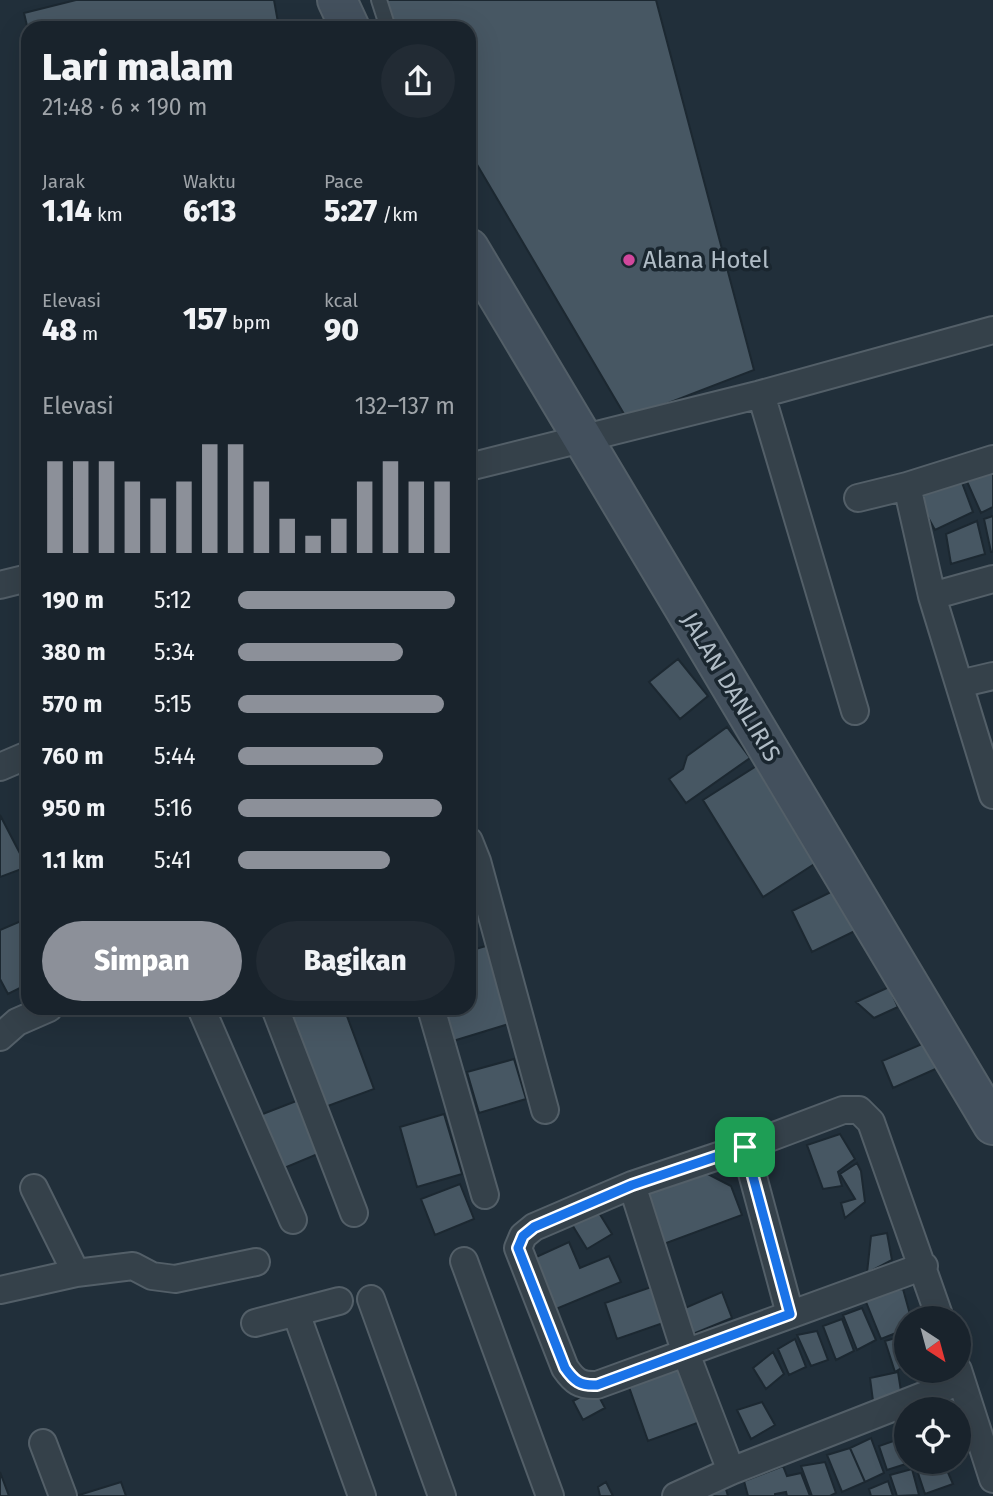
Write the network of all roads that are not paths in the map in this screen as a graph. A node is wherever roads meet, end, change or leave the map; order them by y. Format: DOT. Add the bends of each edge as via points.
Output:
graph roads {
  1 [pos="337,0"];
  2 [pos="379,0"];
  3 [pos="347,21"];
  4 [pos="385,21"];
  5 [pos="476,260"];
  6 [pos="993,330"];
  7 [pos="761,394"];
  8 [pos="583,438"];
  9 [pos="993,459"];
  10 [pos="476,465"];
  11 [pos="907,486"];
  12 [pos="858,498"];
  13 [pos="993,579"];
  14 [pos="21,580"];
  15 [pos="0,584"];
  16 [pos="932,596"];
  17 [pos="993,676"];
  18 [pos="959,684"];
  19 [pos="855,711"];
  20 [pos="21,758"];
  21 [pos="0,768"];
  22 [pos="992,785"];
  23 [pos="476,859"];
  24 [pos="33,1015"];
  25 [pos="204,1015"];
  26 [pos="278,1015"];
  27 [pos="433,1015"];
  28 [pos="0,1037"];
  29 [pos="545,1110"];
  30 [pos="993,1123"];
  31 [pos="745,1147"];
  32 [pos="632,1185"];
  33 [pos="34,1188"];
  34 [pos="485,1195"];
  35 [pos="354,1213"];
  36 [pos="293,1220"];
  37 [pos="464,1261"];
  38 [pos="256,1262"];
  39 [pos="924,1266"];
  40 [pos="76,1273"];
  41 [pos="0,1290"];
  42 [pos="371,1298"];
  43 [pos="339,1301"];
  44 [pos="936,1306"];
  45 [pos="296,1313"];
  46 [pos="790,1314"];
  47 [pos="255,1323"];
  48 [pos="685,1351"];
  49 [pos="942,1383"];
  50 [pos="961,1383"];
  51 [pos="43,1443"];
  52 [pos="731,1471"];
  53 [pos="993,1479"];
  54 [pos="63,1496"];
  55 [pos="362,1496"];
  56 [pos="442,1496"];
  57 [pos="550,1496"];
  58 [pos="676,1496"];
  1 -- 3 [label="street"];
  2 -- 4 [label="lane"];
  5 -- 8 [label="street, JALAN DANLIRIS"];
  6 -- 7 [label="street"];
  7 -- 8 [label="street"];
  7 -- 19 [label="street"];
  8 -- 10 [label="street"];
  8 -- 30 [label="street, JALAN DANLIRIS"];
  9 -- 11 [label="street"];
  11 -- 12 [label="street"];
  11 -- 16 [label="street"];
  13 -- 16 [label="street"];
  14 -- 15 [label="street"];
  16 -- 18 [label="street"];
  17 -- 18 [label="street"];
  18 -- 22 [label="street"];
  20 -- 21 [label="street"];
  23 -- 29 [label="street"];
  24 -- 28 [label="street"];
  25 -- 36 [label="street"];
  26 -- 35 [label="street"];
  27 -- 34 [label="street"];
  31 -- 32 [label="street"];
  31 -- 39 [label="street" via="843,1110 859,1110 871,1122"];
  31 -- 46 [label="street"];
  32 -- 48 [label="street"];
  32 -- 48 [label="street" via="534,1227 518,1248 565,1368 578,1383 597,1385"];
  33 -- 40 [label="street"];
  37 -- 57 [label="street"];
  38 -- 40 [label="street" via="175,1279 152,1276 133,1266"];
  39 -- 44 [label="street"];
  39 -- 46 [label="street"];
  40 -- 41 [label="street"];
  42 -- 56 [label="street"];
  43 -- 45 [label="street"];
  45 -- 47 [label="street"];
  45 -- 55 [label="street"];
  46 -- 48 [label="street"];
  48 -- 52 [label="street"];
  49 -- 52 [label="street"];
  50 -- 53 [label="street"];
  51 -- 54 [label="street"];
  52 -- 58 [label="street"];
}
